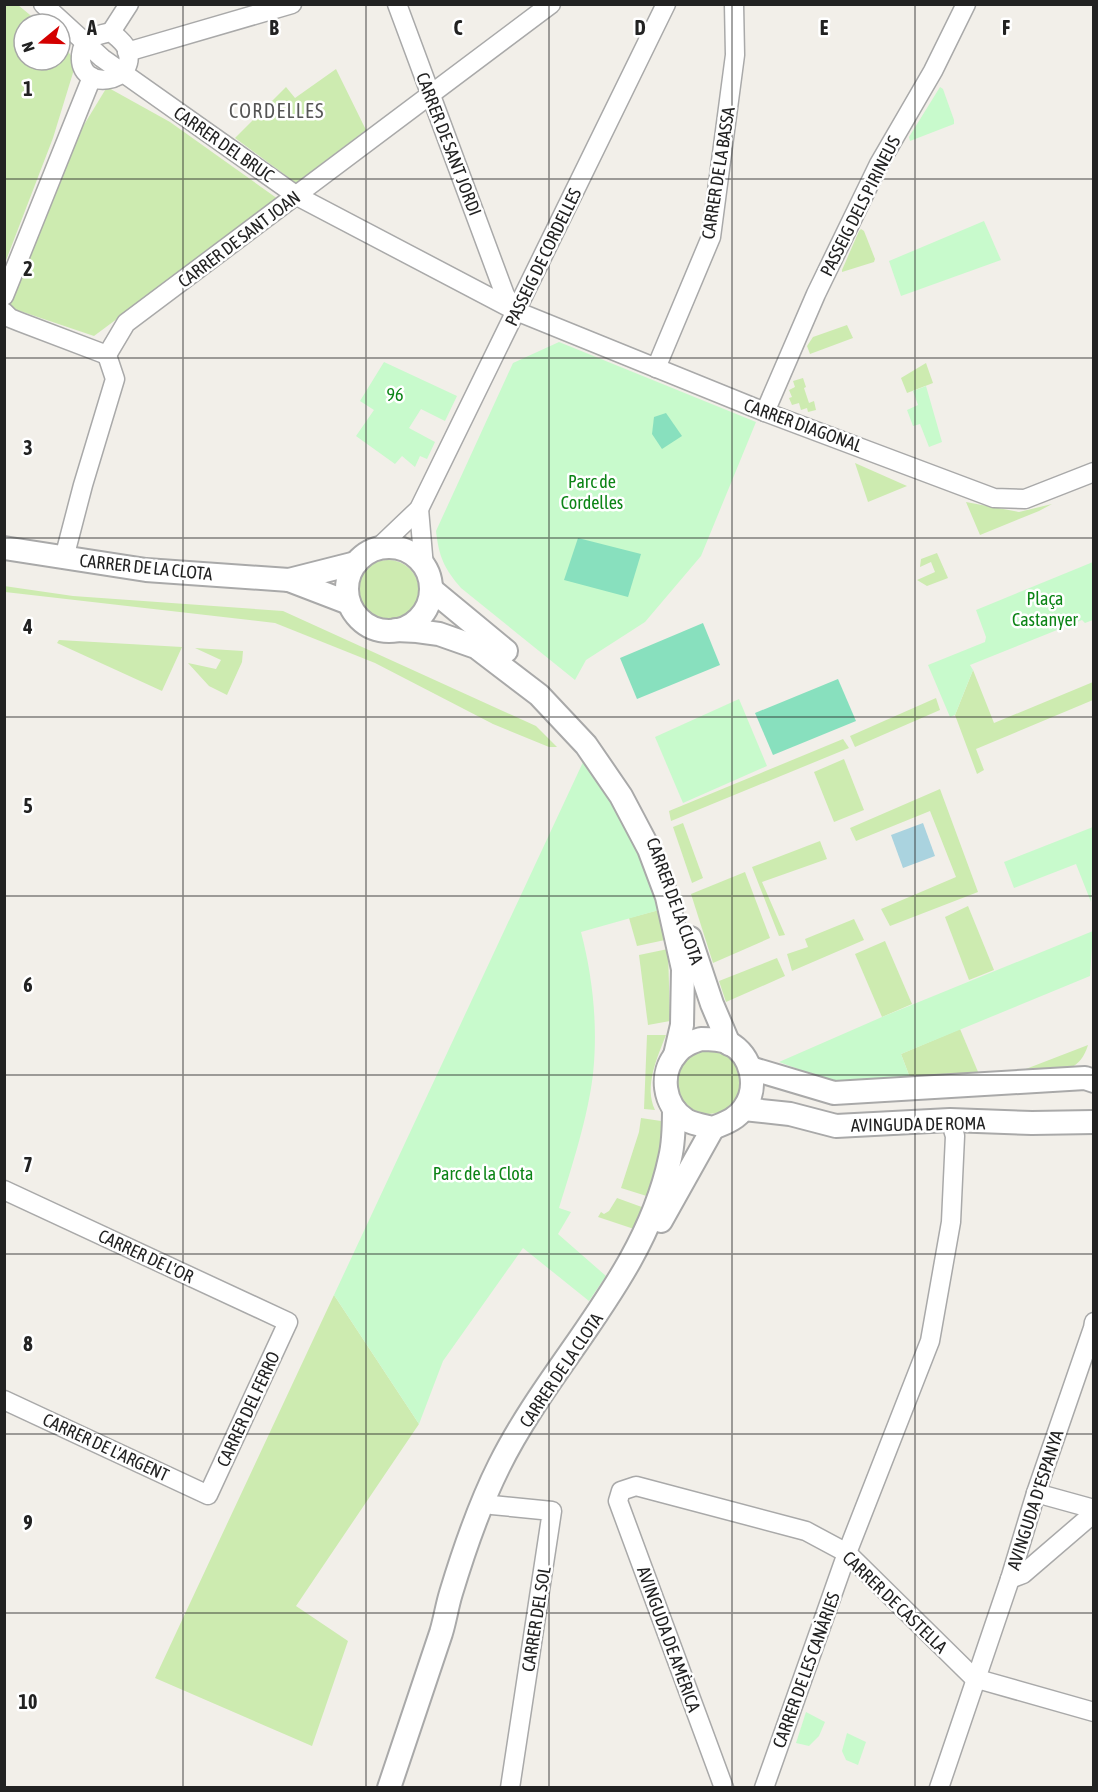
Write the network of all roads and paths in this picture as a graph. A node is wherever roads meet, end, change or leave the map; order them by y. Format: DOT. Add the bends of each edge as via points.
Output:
graph roads {
  1 [pos="43,4"];
  2 [pos="129,4"];
  3 [pos="292,4"];
  4 [pos="397,4"];
  5 [pos="551,4"];
  6 [pos="666,4"];
  7 [pos="734,4"];
  8 [pos="966,4"];
  9 [pos="111,32"];
  10 [pos="86,43"];
  11 [pos="127,52"];
  12 [pos="123,72"];
  13 [pos="92,77"];
  14 [pos="430,94"];
  15 [pos="297,196"];
  16 [pos="532,280"];
  17 [pos="501,283"];
  18 [pos="479,292"];
  19 [pos="4,296"];
  20 [pos="516,311"];
  21 [pos="4,312"];
  22 [pos="107,355"];
  23 [pos="656,368"];
  24 [pos="765,412"];
  25 [pos="1094,472"];
  26 [pos="419,509"];
  27 [pos="4,548"];
  28 [pos="378,548"];
  29 [pos="64,558"];
  30 [pos="356,563"];
  31 [pos="424,567"];
  32 [pos="289,580"];
  33 [pos="431,589"];
  34 [pos="349,603"];
  35 [pos="396,630"];
  36 [pos="729,1044"];
  37 [pos="675,1055"];
  38 [pos="750,1068"];
  39 [pos="1094,1081"];
  40 [pos="674,1109"];
  41 [pos="744,1109"];
  42 [pos="950,1120"];
  43 [pos="1094,1122"];
  44 [pos="713,1128"];
  45 [pos="4,1190"];
  46 [pos="642,1247"];
  47 [pos="631,1268"];
  48 [pos="288,1322"];
  49 [pos="1094,1322"];
  50 [pos="4,1400"];
  51 [pos="621,1491"];
  52 [pos="1036,1493"];
  53 [pos="208,1495"];
  54 [pos="492,1505"];
  55 [pos="1094,1511"];
  56 [pos="848,1553"];
  57 [pos="1010,1579"];
  58 [pos="441,1631"];
  59 [pos="974,1678"];
  60 [pos="1094,1712"];
  61 [pos="388,1788"];
  62 [pos="510,1788"];
  63 [pos="724,1788"];
  64 [pos="764,1788"];
  65 [pos="939,1788"];
  1 -- 10 [label="street, CARRER DEL BRUC"];
  2 -- 9 [label="street"];
  3 -- 11 [label="street"];
  4 -- 14 [label="street, CARRER DE SANT JORDI"];
  5 -- 14 [label="street, CARRER DE SANT JOAN"];
  6 -- 16 [label="street, PASSEIG DE CORDELLES"];
  7 -- 23 [label="street, CARRER DE LA BASSA" via="735,55 711,237"];
  8 -- 24 [label="street, PASSEIG DELS PIRINEUS" via="874,174"];
  9 -- 10 [label="street" via="98,34"];
  9 -- 11 [label="street" via="123,42"];
  10 -- 12 [label="street, CARRER DEL BRUC"];
  10 -- 13 [label="street" via="81,59"];
  11 -- 12 [label="street"];
  12 -- 13 [label="street" via="112,80"];
  12 -- 15 [label="street, CARRER DEL BRUC"];
  13 -- 19 [label="street"];
  14 -- 15 [label="street, CARRER DE SANT JOAN"];
  14 -- 17 [label="street, CARRER DE SANT JORDI"];
  15 -- 18 [label="street, CARRER DEL BRUC"];
  15 -- 22 [label="street, CARRER DE SANT JOAN" via="126,323"];
  16 -- 17 [label="street"];
  16 -- 20 [label="street, PASSEIG DE CORDELLES"];
  17 -- 18 [label="street"];
  17 -- 20 [label="street, CARRER DE SANT JORDI"];
  18 -- 20 [label="street, CARRER DEL BRUC"];
  20 -- 23 [label="street, CARRER DIAGONAL"];
  20 -- 26 [label="street, PASSEIG DE CORDELLES"];
  21 -- 22 [label="street" via="28,326"];
  22 -- 29 [label="street" via="115,380"];
  23 -- 24 [label="street, CARRER DIAGONAL"];
  24 -- 25 [label="street, CARRER DIAGONAL" via="994,498 1025,498"];
  26 -- 28 [label="street, PASSEIG DE CORDELLES"];
  26 -- 31 [label="street"];
  27 -- 29 [label="street, CARRER DE LA CLOTA"];
  28 -- 30 [label="street"];
  28 -- 31 [label="street" via="404,550"];
  29 -- 32 [label="street, CARRER DE LA CLOTA" via="146,570"];
  30 -- 32 [label="street, CARRER DE LA CLOTA"];
  30 -- 34 [label="street" via="349,575"];
  31 -- 33 [label="street"];
  32 -- 34 [label="street, CARRER DE LA CLOTA"];
  33 -- 35 [label="street" via="429,601 417,620"];
  33 -- 36 [label="street, CARRER DE LA CLOTA" via="553,692 606,753 657,844 711,1004"];
  34 -- 35 [label="street" via="354,613 373,628"];
  35 -- 37 [label="street, CARRER DE LA CLOTA" via="440,634 476,646 539,695 586,745 621,796 667,897 684,969 682,1025"];
  36 -- 37 [label="street" via="702,1039"];
  36 -- 38 [label="street"];
  37 -- 40 [label="street" via="665,1089"];
  38 -- 39 [label="street, AVINGUDA DE ROMA" via="834,1093 1085,1078"];
  38 -- 41 [label="street" via="752,1089"];
  40 -- 44 [label="street" via="688,1121"];
  40 -- 46 [label="street, CARRER DE LA CLOTA" via="670,1159"];
  41 -- 42 [label="street, AVINGUDA DE ROMA" via="790,1114 836,1126"];
  41 -- 44 [label="street"];
  42 -- 43 [label="street, AVINGUDA DE ROMA"];
  42 -- 56 [label="street, CARRER DE LES CANÀRIES" via="955,1136 951,1222 930,1341"];
  44 -- 46 [label="street, CARRER DE LA CLOTA"];
  45 -- 48 [label="street, CARRER DE L'OR"];
  46 -- 47 [label="street, CARRER DE LA CLOTA"];
  47 -- 54 [label="street, CARRER DE LA CLOTA" via="608,1317 538,1419"];
  47 -- 58 [label="street, CARRER DE LA CLOTA" via="542,1393 499,1466 461,1560"];
  48 -- 53 [label="street, CARRER DEL FERRO"];
  49 -- 52 [label="street, AVINGUDA D'ESPANYA"];
  50 -- 53 [label="street, CARRER DE L'ARGENT"];
  51 -- 56 [label="street, CARRER DE CASTELLA" via="636,1486 806,1531"];
  51 -- 63 [label="street, AVINGUDA DE AMÈRICA" via="618,1501"];
  52 -- 55 [label="street"];
  52 -- 57 [label="street, AVINGUDA D'ESPANYA"];
  54 -- 58 [label="street, CARRER DE LA CLOTA"];
  54 -- 62 [label="street, CARRER DEL SOL" via="552,1511"];
  55 -- 57 [label="street" via="1023,1574"];
  56 -- 59 [label="street, CARRER DE CASTELLA"];
  56 -- 64 [label="street, CARRER DE LES CANÀRIES"];
  57 -- 59 [label="street, AVINGUDA D'ESPANYA"];
  58 -- 61 [label="street, CARRER DE LA CLOTA"];
  59 -- 60 [label="street, CARRER DE CASTELLA"];
  59 -- 65 [label="street, AVINGUDA D'ESPANYA"];
}
